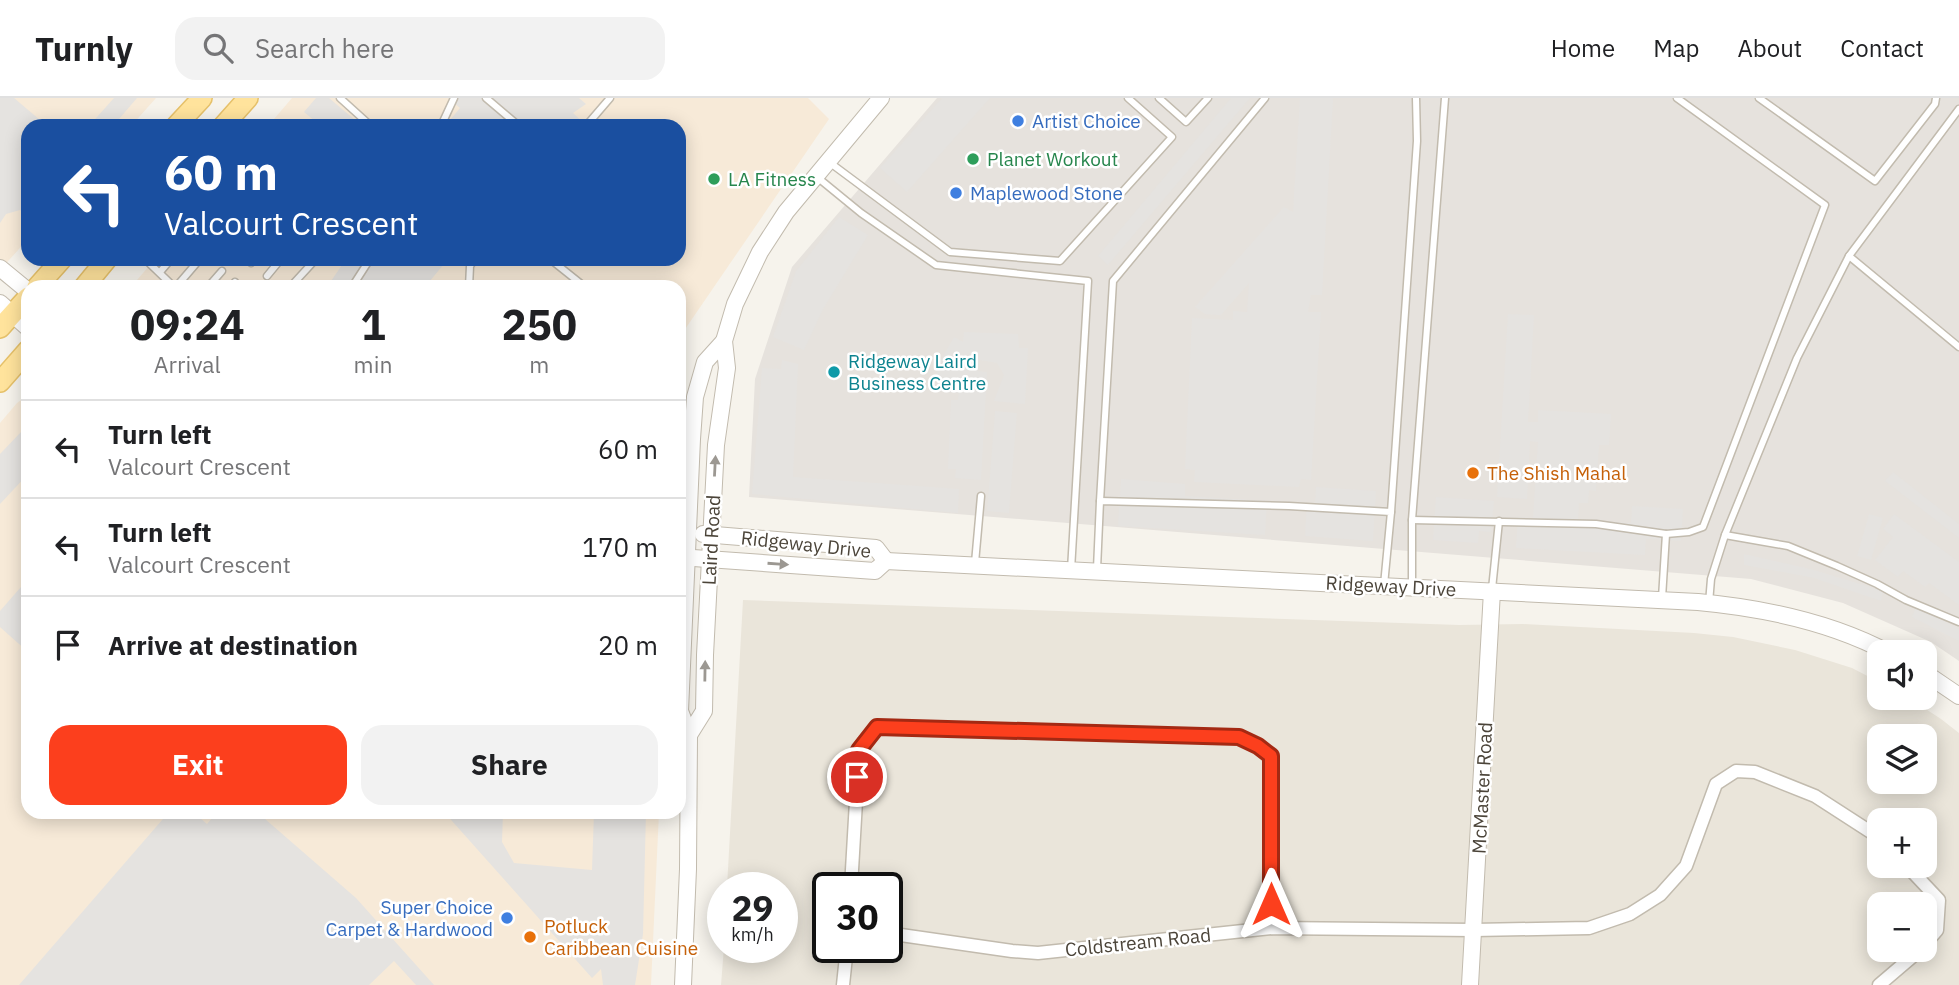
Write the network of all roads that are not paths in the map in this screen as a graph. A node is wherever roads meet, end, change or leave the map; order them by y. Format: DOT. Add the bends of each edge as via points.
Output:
graph roads {
  1 [pos="202,98"];
  2 [pos="248,98"];
  3 [pos="340,98"];
  4 [pos="454,98"];
  5 [pos="486,98"];
  6 [pos="610,98"];
  7 [pos="1128,98"];
  8 [pos="1159,98"];
  9 [pos="1208,98"];
  10 [pos="1265,98"];
  11 [pos="1416,98"];
  12 [pos="1445,98"];
  13 [pos="1677,98"];
  14 [pos="1759,98"];
  15 [pos="1936,98"];
  16 [pos="872,101"];
  17 [pos="1959,109"];
  18 [pos="182,119"];
  19 [pos="229,119"];
  20 [pos="363,119"];
  21 [pos="444,119"];
  22 [pos="511,119"];
  23 [pos="592,119"];
  24 [pos="828,161"];
  25 [pos="816,176"];
  26 [pos="1849,256"];
  27 [pos="56,266"];
  28 [pos="101,266"];
  29 [pos="153,266"];
  30 [pos="165,266"];
  31 [pos="194,266"];
  32 [pos="275,266"];
  33 [pos="310,266"];
  34 [pos="559,266"];
  35 [pos="0,268"];
  36 [pos="222,271"];
  37 [pos="160,272"];
  38 [pos="267,276"];
  39 [pos="43,280"];
  40 [pos="90,280"];
  41 [pos="168,280"];
  42 [pos="181,280"];
  43 [pos="214,280"];
  44 [pos="297,280"];
  45 [pos="576,280"];
  46 [pos="21,284"];
  47 [pos="21,302"];
  48 [pos="4,315"];
  49 [pos="21,324"];
  50 [pos="724,341"];
  51 [pos="1959,347"];
  52 [pos="21,358"];
  53 [pos="0,382"];
  54 [pos="981,496"];
  55 [pos="686,498"];
  56 [pos="1100,500"];
  57 [pos="1391,512"];
  58 [pos="1412,520"];
  59 [pos="1499,522"];
  60 [pos="686,532"];
  61 [pos="711,534"];
  62 [pos="1666,534"];
  63 [pos="1725,535"];
  64 [pos="686,557"];
  65 [pos="710,559"];
  66 [pos="886,561"];
  67 [pos="975,565"];
  68 [pos="1071,570"];
  69 [pos="1097,571"];
  70 [pos="1384,586"];
  71 [pos="1412,587"];
  72 [pos="1492,591"];
  73 [pos="1662,600"];
  74 [pos="1709,603"];
  75 [pos="1959,622"];
  76 [pos="1867,644"];
  77 [pos="1937,681"];
  78 [pos="1959,695"];
  79 [pos="686,727"];
  80 [pos="689,736"];
  81 [pos="1867,830"];
  82 [pos="852,872"];
  83 [pos="1919,878"];
  84 [pos="1932,892"];
  85 [pos="1937,897"];
  86 [pos="1272,928"];
  87 [pos="1474,930"];
  88 [pos="1937,930"];
  89 [pos="903,935"];
  90 [pos="1906,962"];
  91 [pos="845,963"];
  92 [pos="683,985"];
  93 [pos="843,985"];
  94 [pos="1471,985"];
  95 [pos="1879,985"];
  1 -- 18 [label="main road"];
  2 -- 19 [label="main road"];
  3 -- 20 [label="lane"];
  4 -- 21 [label="lane"];
  5 -- 22 [label="lane"];
  6 -- 23 [label="lane"];
  7 -- 24 [label="lane" via="1172,137 1060,261 950,252"];
  8 -- 9 [label="lane" via="1186,122"];
  10 -- 56 [label="lane" via="1113,281"];
  11 -- 57 [label="lane" via="1417,141"];
  12 -- 58 [label="lane"];
  13 -- 62 [label="lane" via="1825,205 1703,527"];
  14 -- 15 [label="lane" via="1875,181"];
  16 -- 24 [label="street, Laird Road"];
  17 -- 26 [label="lane"];
  24 -- 25 [label="street, Laird Road"];
  25 -- 50 [label="street, Laird Road" via="760,252 735,304"];
  25 -- 68 [label="lane" via="936,265 1088,281"];
  26 -- 51 [label="lane"];
  26 -- 63 [label="lane" via="1797,358"];
  27 -- 39 [label="main road"];
  28 -- 40 [label="main road"];
  29 -- 37 [label="lane"];
  30 -- 37 [label="lane"];
  31 -- 42 [label="lane"];
  32 -- 38 [label="lane"];
  33 -- 44 [label="lane"];
  34 -- 45 [label="lane"];
  35 -- 46 [label="street"];
  36 -- 43 [label="lane"];
  37 -- 41 [label="lane"];
  47 -- 48 [label="main road"];
  48 -- 49 [label="street"];
  50 -- 55 [label="street, Laird Road" via="705,362 695,397"];
  61 -- 50 [label="street, Laird Road, one-way" via="716,445 727,368"];
  52 -- 53 [label="main road"];
  54 -- 67 [label="lane"];
  56 -- 57 [label="lane"];
  56 -- 69 [label="lane"];
  57 -- 70 [label="lane"];
  58 -- 59 [label="lane"];
  58 -- 71 [label="lane"];
  59 -- 62 [label="lane" via="1596,524"];
  59 -- 72 [label="lane"];
  60 -- 61 [label="street, Ridgeway Drive"];
  61 -- 65 [label="street, Laird Road"];
  61 -- 66 [label="street, Ridgeway Drive" via="876,548"];
  62 -- 73 [label="lane"];
  63 -- 74 [label="lane" via="1711,579"];
  63 -- 75 [label="lane" via="1788,546"];
  64 -- 65 [label="street, Ridgeway Drive"];
  65 -- 66 [label="street, Ridgeway Drive, one-way" via="875,571"];
  80 -- 65 [label="street, Laird Road, one-way" via="704,711"];
  66 -- 67 [label="street, Ridgeway Drive"];
  67 -- 68 [label="street, Ridgeway Drive"];
  68 -- 69 [label="street, Ridgeway Drive"];
  69 -- 70 [label="street, Ridgeway Drive"];
  70 -- 71 [label="street, Ridgeway Drive"];
  71 -- 72 [label="street, Ridgeway Drive"];
  72 -- 73 [label="street, Ridgeway Drive"];
  72 -- 87 [label="street, McMaster Road"];
  73 -- 74 [label="street, Ridgeway Drive"];
  74 -- 76 [label="street, Ridgeway Drive" via="1796,618"];
  77 -- 78 [label="street"];
  79 -- 80 [label="street, Laird Road"];
  80 -- 92 [label="street, Laird Road"];
  81 -- 87 [label="street, Coldstream Road" via="1815,796 1755,772 1736,771 1716,784 1686,866 1660,895 1630,914 1589,928"];
  82 -- 86 [label="street" via="859,750 877,727 1239,737 1271,756"];
  83 -- 84 [label="street"];
  85 -- 88 [label="street"];
  86 -- 87 [label="street, Coldstream Road"];
  86 -- 89 [label="street, Coldstream Road" via="1038,953"];
  87 -- 94 [label="street, McMaster Road"];
  90 -- 95 [label="street"];
  91 -- 93 [label="street"];
}
